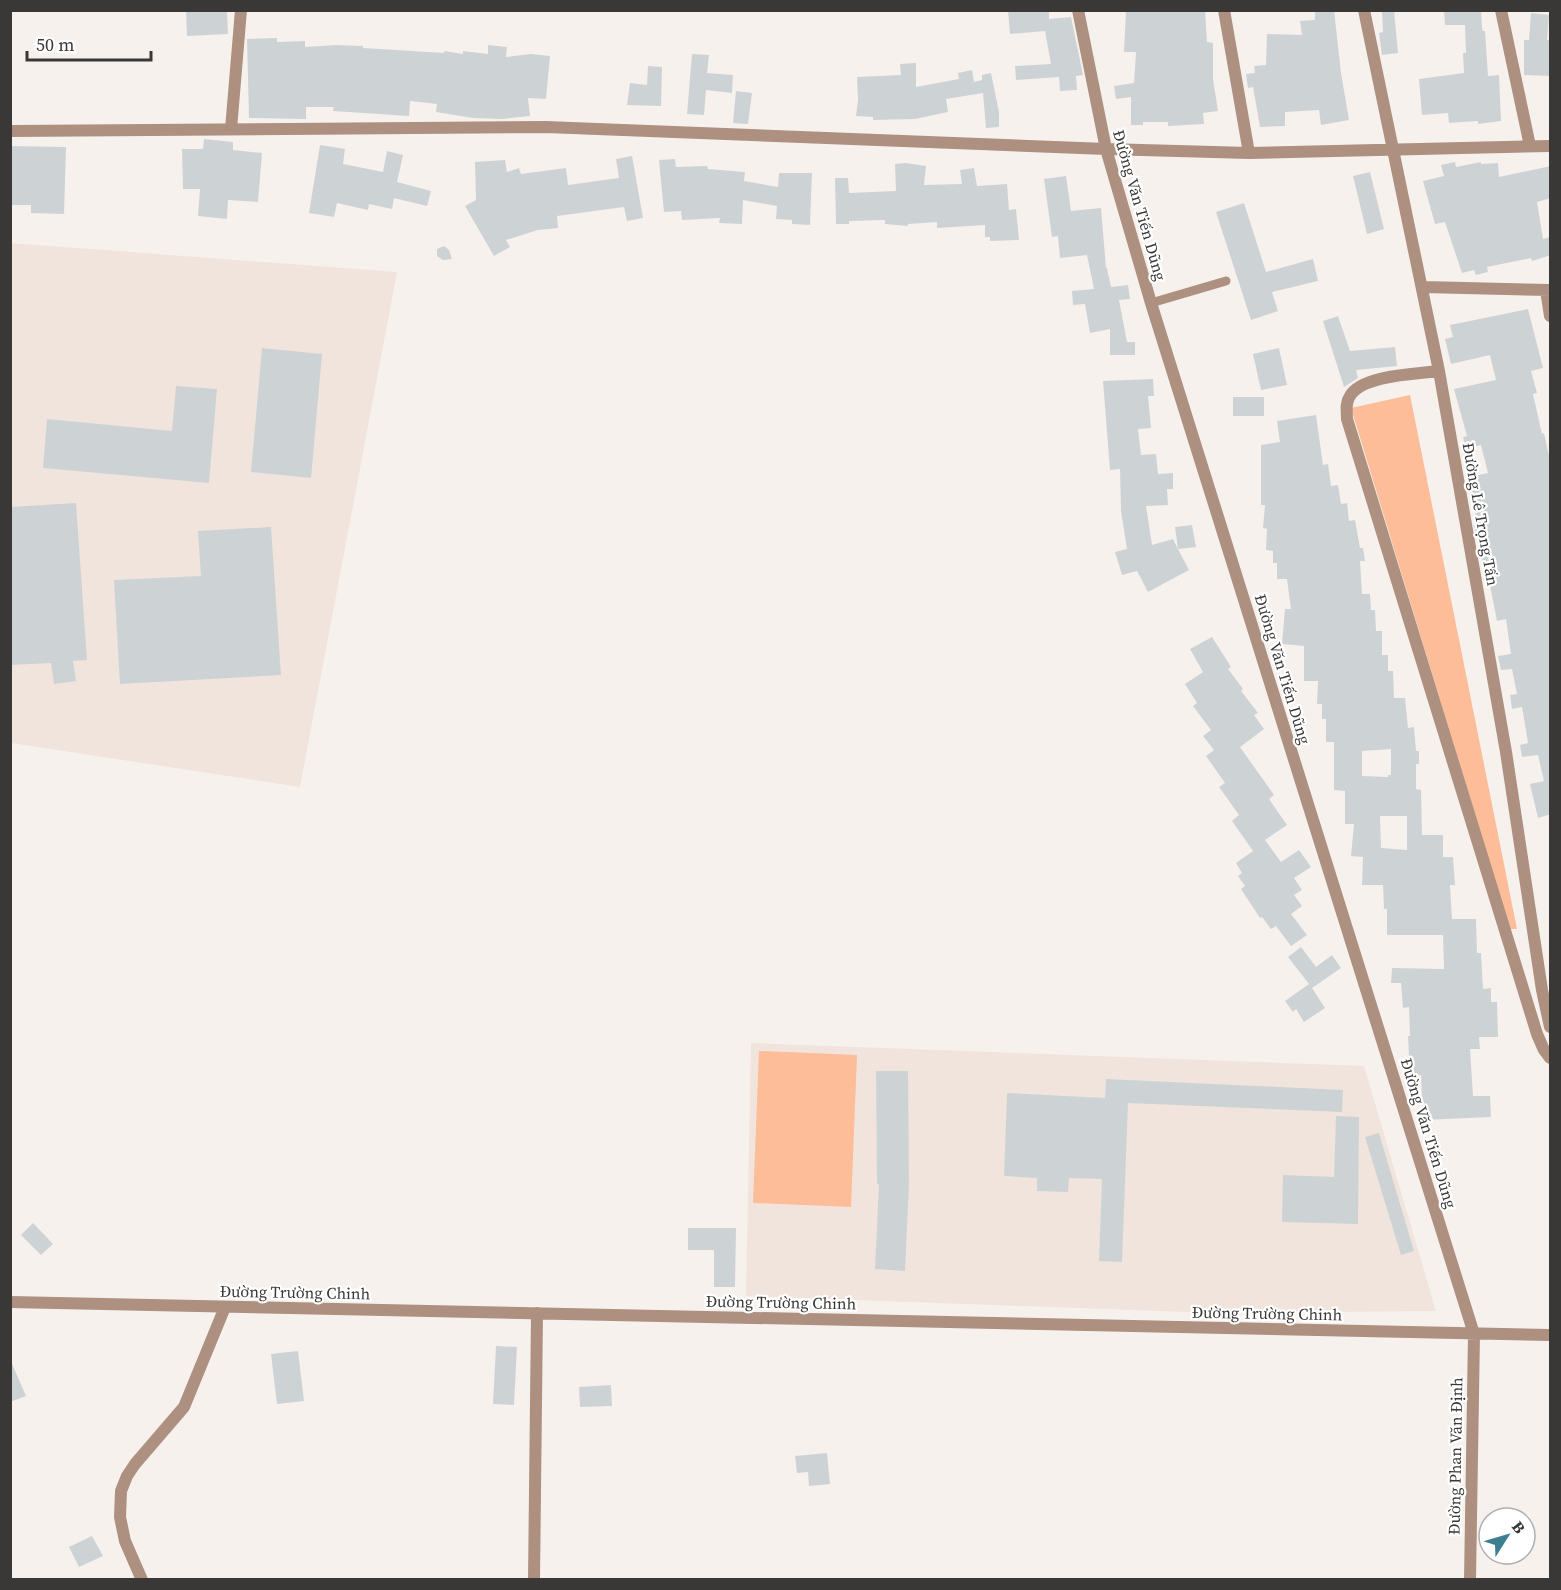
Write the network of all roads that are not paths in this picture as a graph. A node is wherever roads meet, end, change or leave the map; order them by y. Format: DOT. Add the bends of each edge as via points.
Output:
graph roads {
  1 [pos="241,10"];
  2 [pos="1078,10"];
  3 [pos="1224,10"];
  4 [pos="1364,10"];
  5 [pos="1501,10"];
  6 [pos="231,129"];
  7 [pos="10,131"];
  8 [pos="1530,146"];
  9 [pos="1551,146"];
  10 [pos="1392,148"];
  11 [pos="1106,150"];
  12 [pos="1249,153"];
  13 [pos="1226,281"];
  14 [pos="1423,287"];
  15 [pos="1548,290"];
  16 [pos="1151,303"];
  17 [pos="1551,316"];
  18 [pos="1439,371"];
  19 [pos="1551,1026"];
  20 [pos="1551,1058"];
  21 [pos="10,1302"];
  22 [pos="225,1307"];
  23 [pos="537,1313"];
  24 [pos="1474,1334"];
  25 [pos="1551,1335"];
  26 [pos="142,1580"];
  27 [pos="534,1580"];
  28 [pos="1470,1580"];
  1 -- 6 [label="street"];
  2 -- 11 [label="street, Đường Văn Tiến Dũng"];
  3 -- 12 [label="street"];
  4 -- 10 [label="street, Đường Lê Trọng Tấn"];
  5 -- 8 [label="street"];
  6 -- 7 [label="street"];
  6 -- 11 [label="street" via="546,127"];
  8 -- 9 [label="street"];
  8 -- 10 [label="street"];
  10 -- 12 [label="street"];
  10 -- 14 [label="street, Đường Lê Trọng Tấn"];
  11 -- 12 [label="street"];
  11 -- 16 [label="street, Đường Văn Tiến Dũng"];
  13 -- 16 [label="lane"];
  14 -- 15 [label="street"];
  14 -- 18 [label="street, Đường Lê Trọng Tấn"];
  15 -- 17 [label="street"];
  16 -- 24 [label="street, Đường Văn Tiến Dũng"];
  18 -- 19 [label="street, Đường Lê Trọng Tấn"];
  18 -- 20 [label="street" via="1359,386 1347,403 1347,419 1537,1034"];
  21 -- 22 [label="street, Đường Trường Chinh"];
  22 -- 23 [label="street, Đường Trường Chinh"];
  22 -- 26 [label="street" via="184,1407 135,1464 121,1491 120,1517 125,1541"];
  23 -- 24 [label="street, Đường Trường Chinh"];
  23 -- 27 [label="street"];
  24 -- 25 [label="street, Đường Trường Chinh"];
  24 -- 28 [label="street, Đường Phan Văn Định"];
}
